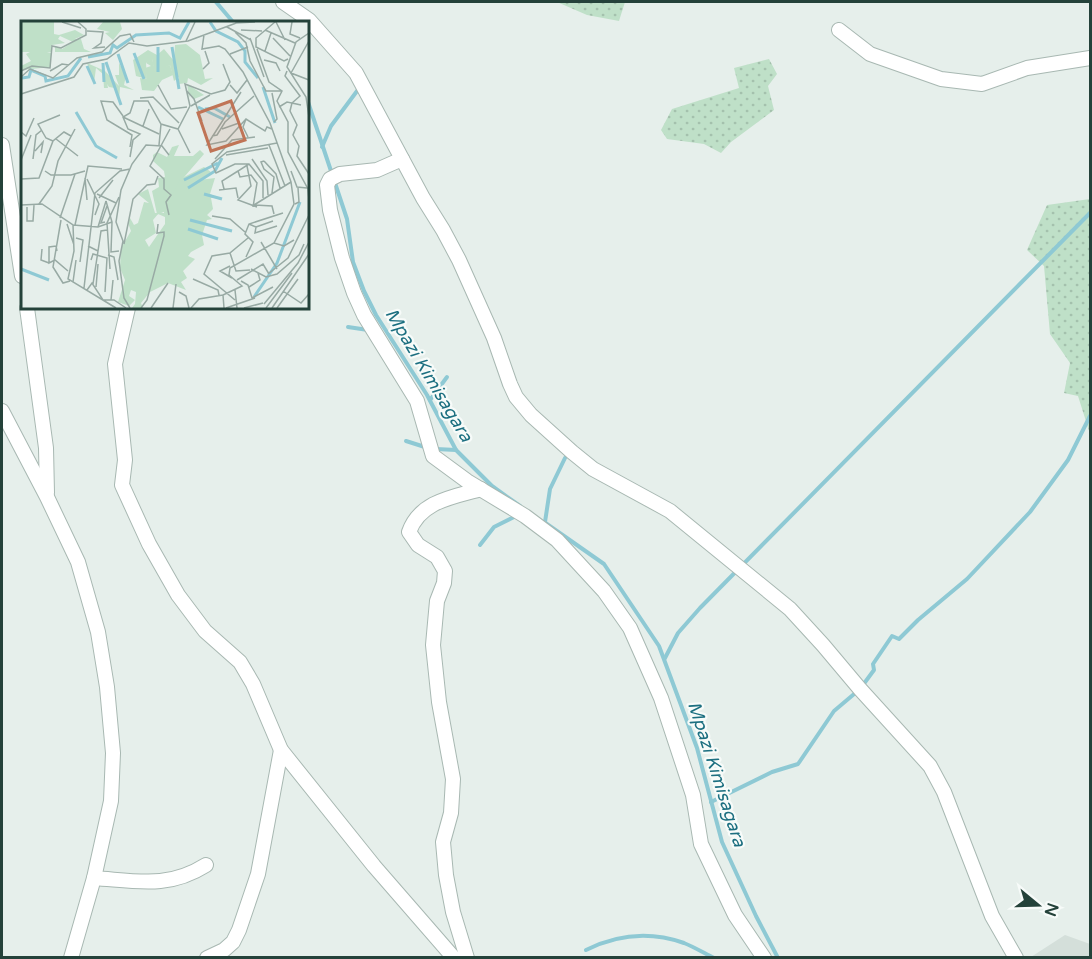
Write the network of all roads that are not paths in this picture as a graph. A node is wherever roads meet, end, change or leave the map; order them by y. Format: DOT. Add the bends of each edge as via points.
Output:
graph roads {
  1 [pos="170,2"];
  2 [pos="283,2"];
  3 [pos="164,21"];
  4 [pos="839,30"];
  5 [pos="1090,58"];
  6 [pos="2,145"];
  7 [pos="402,159"];
  8 [pos="21,269"];
  9 [pos="27,309"];
  10 [pos="128,309"];
  11 [pos="2,411"];
  12 [pos="481,489"];
  13 [pos="47,497"];
  14 [pos="281,750"];
  15 [pos="206,865"];
  16 [pos="94,878"];
  17 [pos="71,957"];
  18 [pos="207,957"];
  19 [pos="454,957"];
  20 [pos="467,957"];
  21 [pos="764,957"];
  22 [pos="1016,957"];
  1 -- 3 [label="street"];
  2 -- 7 [label="street" via="309,20 356,73"];
  4 -- 5 [label="street" via="870,54 941,79 981,84 1027,68"];
  6 -- 8 [label="street"];
  7 -- 12 [label="street" via="377,170 340,174 330,179 327,185 336,238 364,315 417,401 433,456"];
  7 -- 22 [label="street" via="459,260 516,397 531,415 593,468 670,511 790,609 824,645 930,766 944,792 992,916"];
  9 -- 13 [label="street" via="46,448"];
  10 -- 14 [label="street" via="115,364 125,460 122,485 178,595 205,631 240,662"];
  11 -- 13 [label="street"];
  12 -- 20 [label="street" via="428,507 409,532 418,545 437,557 445,571 437,601 433,645 453,779 451,813 443,842 453,912"];
  12 -- 21 [label="street" via="557,540 604,591 630,628 661,698 693,795 701,844 735,915"];
  13 -- 16 [label="street" via="78,562 98,632 107,687 113,781"];
  14 -- 18 [label="street" via="258,874 239,930 224,950"];
  14 -- 19 [label="street" via="374,866"];
  15 -- 16 [label="street" via="168,881"];
  16 -- 17 [label="street"];
}
